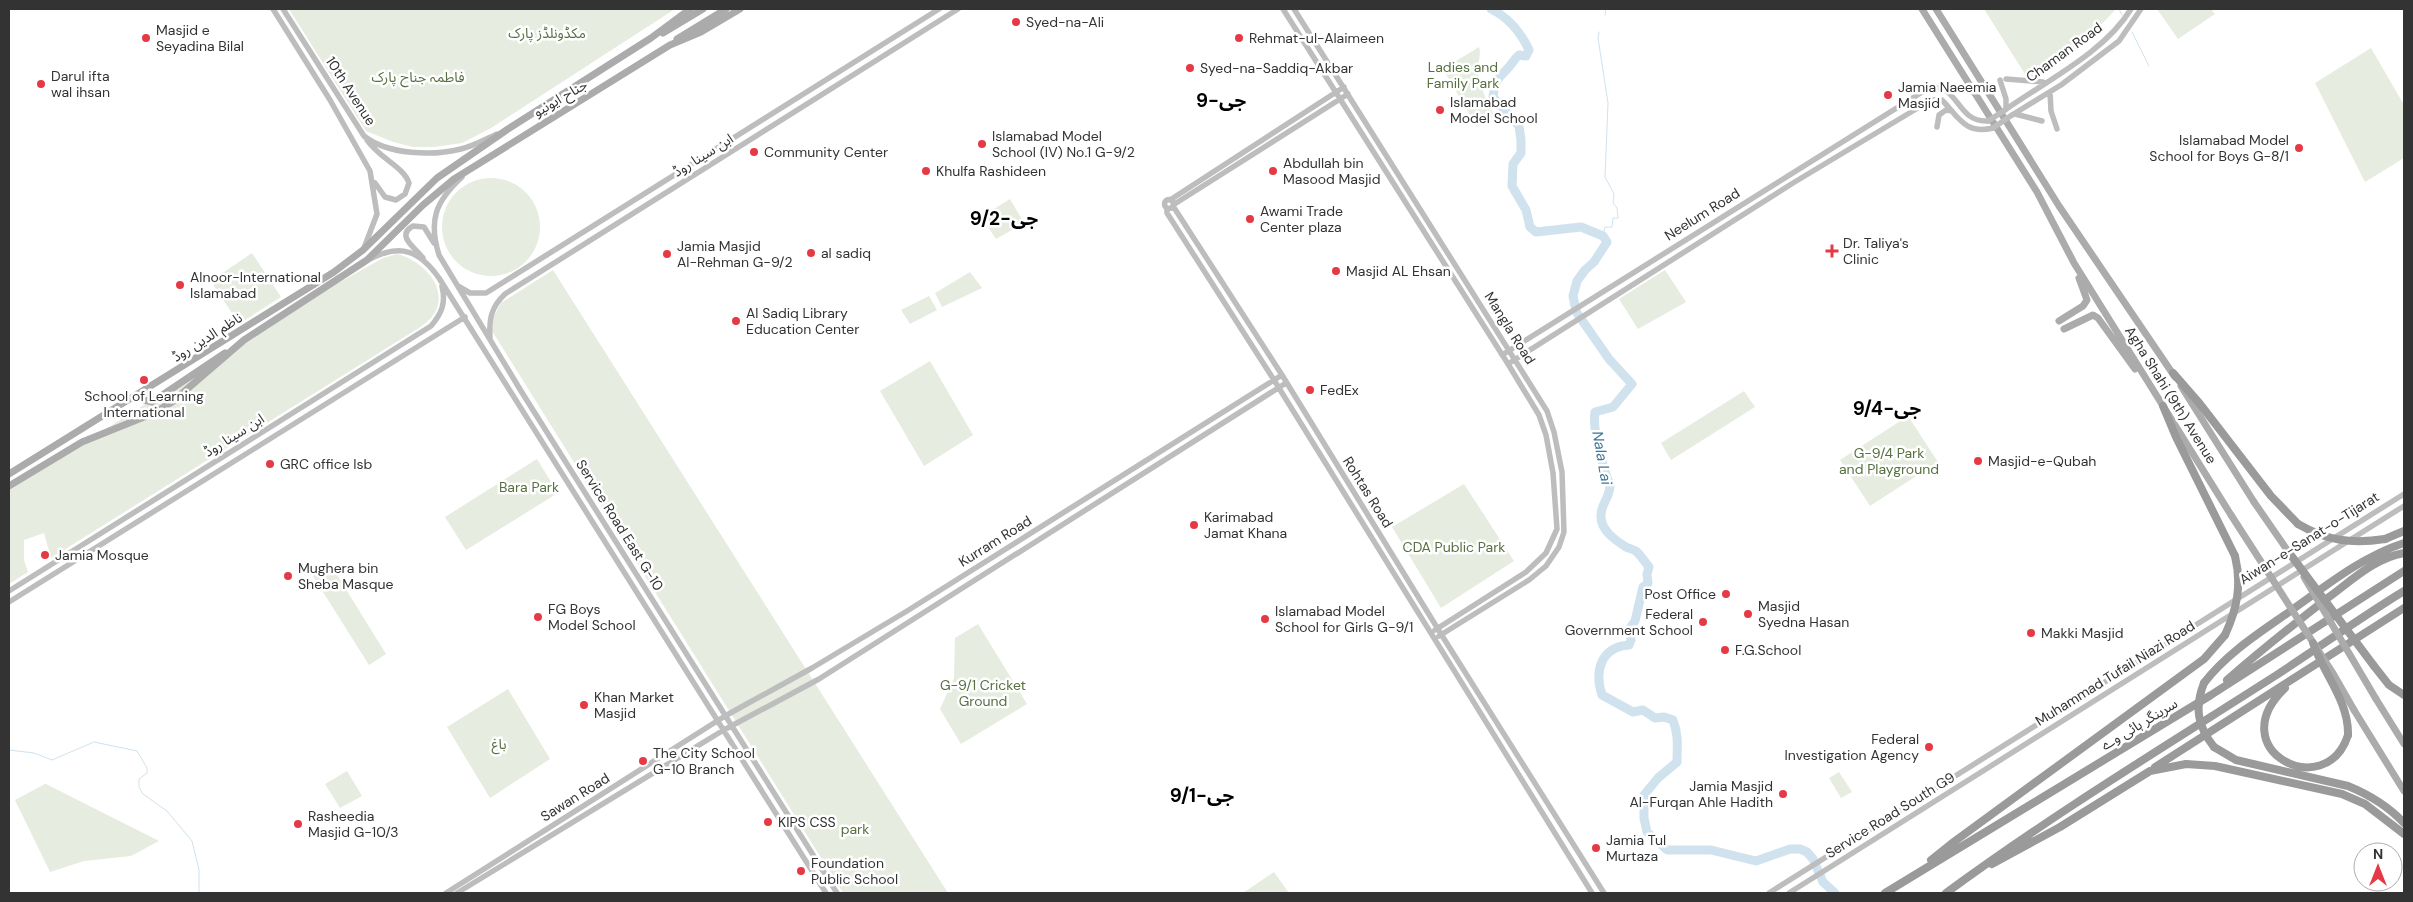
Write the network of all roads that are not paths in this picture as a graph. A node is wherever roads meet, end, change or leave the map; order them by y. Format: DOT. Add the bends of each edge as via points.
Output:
graph roads {
  1 [pos="272,9"];
  2 [pos="283,9"];
  3 [pos="690,9"];
  4 [pos="703,9"];
  5 [pos="726,9"];
  6 [pos="740,9"];
  7 [pos="939,9"];
  8 [pos="958,9"];
  9 [pos="1283,9"];
  10 [pos="1294,9"];
  11 [pos="1922,9"];
  12 [pos="1936,9"];
  13 [pos="2131,9"];
  14 [pos="2141,9"];
  15 [pos="651,38"];
  16 [pos="670,45"];
  17 [pos="2045,82"];
  18 [pos="1344,87"];
  19 [pos="1335,92"];
  20 [pos="2050,92"];
  21 [pos="1348,94"];
  22 [pos="1339,100"];
  23 [pos="2005,109"];
  24 [pos="1952,111"];
  25 [pos="2014,115"];
  26 [pos="1988,120"];
  27 [pos="2042,121"];
  28 [pos="1937,127"];
  29 [pos="508,129"];
  30 [pos="2058,129"];
  31 [pos="364,136"];
  32 [pos="472,167"];
  33 [pos="372,177"];
  34 [pos="1171,205"];
  35 [pos="406,206"];
  36 [pos="402,225"];
  37 [pos="437,248"];
  38 [pos="363,250"];
  39 [pos="367,260"];
  40 [pos="426,262"];
  41 [pos="2074,263"];
  42 [pos="441,281"];
  43 [pos="456,284"];
  44 [pos="465,317"];
  45 [pos="2059,321"];
  46 [pos="2064,329"];
  47 [pos="244,340"];
  48 [pos="490,340"];
  49 [pos="1509,351"];
  50 [pos="1502,355"];
  51 [pos="1515,359"];
  52 [pos="1508,364"];
  53 [pos="2173,373"];
  54 [pos="1282,375"];
  55 [pos="1274,380"];
  56 [pos="2148,381"];
  57 [pos="1286,383"];
  58 [pos="1278,387"];
  59 [pos="144,390"];
  60 [pos="2163,406"];
  61 [pos="9,474"];
  62 [pos="9,486"];
  63 [pos="1352,491"];
  64 [pos="2404,494"];
  65 [pos="1345,496"];
  66 [pos="2404,506"];
  67 [pos="2404,531"];
  68 [pos="2404,542"];
  69 [pos="2404,553"];
  70 [pos="2290,554"];
  71 [pos="2404,571"];
  72 [pos="9,591"];
  73 [pos="2404,591"];
  74 [pos="9,602"];
  75 [pos="2404,608"];
  76 [pos="2239,609"];
  77 [pos="2404,613"];
  78 [pos="2385,620"];
  79 [pos="1439,631"];
  80 [pos="1431,632"];
  81 [pos="1435,639"];
  82 [pos="2313,643"];
  83 [pos="2298,677"];
  84 [pos="2211,695"];
  85 [pos="2404,695"];
  86 [pos="725,716"];
  87 [pos="716,721"];
  88 [pos="732,725"];
  89 [pos="2032,727"];
  90 [pos="722,731"];
  91 [pos="2038,736"];
  92 [pos="2404,744"];
  93 [pos="2003,758"];
  94 [pos="2150,771"];
  95 [pos="2404,791"];
  96 [pos="1919,798"];
  97 [pos="1925,808"];
  98 [pos="2404,823"];
  99 [pos="2404,834"];
  100 [pos="1914,875"];
  101 [pos="1968,877"];
  102 [pos="446,893"];
  103 [pos="457,893"];
  104 [pos="826,893"];
  105 [pos="837,893"];
  106 [pos="1592,893"];
  107 [pos="1604,893"];
  108 [pos="1769,893"];
  109 [pos="1789,893"];
  110 [pos="1885,893"];
  111 [pos="1946,893"];
  1 -- 33 [label="main road, 10th Avenue" via="330,100"];
  2 -- 31 [label="main road, 10th Avenue"];
  3 -- 15 [label="main road, جناح ایونیو"];
  4 -- 15 [label="main road"];
  5 -- 16 [label="main road"];
  6 -- 16 [label="main road, جناح ایونیو" via="701,32"];
  7 -- 43 [label="main road, ابن سینا روڈ" via="486,292 470,292"];
  8 -- 48 [label="main road, ابن سینا روڈ" via="505,294 490,314"];
  9 -- 19 [label="main road, Mangla Road"];
  10 -- 18 [label="main road, Mangla Road"];
  11 -- 41 [label="main road, Agha Shahi (9th) Avenue" via="2037,192"];
  12 -- 53 [label="main road, Agha Shahi (9th) Avenue" via="2050,194"];
  13 -- 17 [label="main road, Chaman Road" via="2105,39"];
  14 -- 20 [label="main road, Chaman Road" via="2119,42"];
  15 -- 29 [label="main road, جناح ایونیو"];
  16 -- 32 [label="main road, جناح ایونیو"];
  17 -- 23 [label="main road, Chaman Road"];
  17 -- 23 [label="main road" via="2003,79"];
  18 -- 19 [label="main road"];
  18 -- 21 [label="main road, Mangla Road"];
  19 -- 22 [label="main road, Mangla Road"];
  19 -- 34 [label="main road"];
  20 -- 25 [label="main road, Chaman Road"];
  20 -- 30 [label="main road" via="2051,111"];
  21 -- 22 [label="main road"];
  21 -- 49 [label="main road, Mangla Road"];
  22 -- 34 [label="main road"];
  22 -- 50 [label="main road, Mangla Road"];
  23 -- 26 [label="main road, Chaman Road, bridge"];
  24 -- 25 [label="main road, Chaman Road, bridge" via="1972,129 1981,131"];
  24 -- 28 [label="main road" via="1946,110 1939,115"];
  24 -- 51 [label="main road, Neelum Road" via="1937,98 1923,104"];
  25 -- 27 [label="main road"];
  26 -- 49 [label="main road, Neelum Road" via="1977,121 1969,117 1941,88 1933,87 1916,94"];
  29 -- 31 [label="main road, 10th Avenue" via="468,147 444,152 388,148"];
  29 -- 35 [label="main road, جناح ایونیو" via="437,178"];
  31 -- 33 [label="main road" via="378,154 404,172 409,183 401,197 390,199 380,193"];
  32 -- 36 [label="main road, جناح ایونیو" via="443,187"];
  32 -- 37 [label="main road, Service Road East G-10" via="441,199 434,226"];
  33 -- 38 [label="main road, 10th Avenue" via="377,214"];
  34 -- 54 [label="main road, Rohtas Road"];
  34 -- 55 [label="main road, Rohtas Road" via="1167,213"];
  35 -- 38 [label="main road, ناظم الدین روڈ"];
  36 -- 39 [label="main road, ناظم الدین روڈ"];
  37 -- 40 [label="main road" via="424,227 413,226 407,230 408,243"];
  37 -- 43 [label="main road, Service Road East G-10"];
  38 -- 59 [label="main road, ناظم الدین روڈ" via="334,272"];
  39 -- 40 [label="main road, Service Road East G-10" via="383,252 398,250 414,254"];
  39 -- 47 [label="main road, ناظم الدین روڈ"];
  40 -- 42 [label="main road, Service Road East G-10"];
  41 -- 45 [label="main road" via="2087,300"];
  41 -- 56 [label="main road, Agha Shahi (9th) Avenue"];
  42 -- 44 [label="main road, Service Road East G-10"];
  42 -- 72 [label="main road, ابن سینا روڈ" via="444,304 430,326"];
  43 -- 48 [label="main road, Service Road East G-10"];
  44 -- 74 [label="main road, ابن سینا روڈ"];
  44 -- 87 [label="main road, Service Road East G-10"];
  46 -- 56 [label="main road" via="2089,315 2098,318"];
  47 -- 59 [label="main road" via="152,402 144,400"];
  47 -- 62 [label="main road, ناظم الدین روڈ" via="164,408 82,442"];
  48 -- 86 [label="main road, Service Road East G-10"];
  49 -- 50 [label="main road, Neelum Road"];
  49 -- 51 [label="main road, Mangla Road"];
  50 -- 52 [label="main road, Mangla Road"];
  51 -- 52 [label="main road, Neelum Road"];
  51 -- 79 [label="main road, Mangla Road" via="1547,411 1554,432 1562,472 1564,532 1552,559 1530,580"];
  52 -- 79 [label="main road, Mangla Road" via="1539,415 1546,435 1553,473 1557,530 1546,554 1526,572"];
  53 -- 67 [label="highway, bridge" via="2271,496 2298,524 2310,531 2361,543 2385,540"];
  53 -- 70 [label="main road, Agha Shahi (9th) Avenue, bridge"];
  54 -- 55 [label="main road, Kurram Road"];
  54 -- 57 [label="main road, Rohtas Road"];
  55 -- 58 [label="main road, Rohtas Road"];
  55 -- 86 [label="main road, Kurram Road" via="907,611"];
  56 -- 60 [label="main road, Agha Shahi (9th) Avenue"];
  57 -- 58 [label="main road, Kurram Road"];
  57 -- 63 [label="main road, Rohtas Road"];
  58 -- 65 [label="main road, Rohtas Road"];
  58 -- 88 [label="main road, Kurram Road" via="819,679"];
  59 -- 61 [label="main road, ناظم الدین روڈ"];
  60 -- 82 [label="main road, Agha Shahi (9th) Avenue, bridge"];
  60 -- 100 [label="highway, bridge" via="2235,556 2239,587 2232,621 2225,635 2204,659 1951,844"];
  63 -- 65 [label="main road"];
  63 -- 79 [label="main road, Rohtas Road"];
  64 -- 89 [label="main road, Aiwan-e-Sanat-o-Tijarat"];
  65 -- 80 [label="main road, Rohtas Road"];
  66 -- 76 [label="main road, Aiwan-e-Sanat-o-Tijarat"];
  68 -- 98 [label="highway, bridge" via="2366,559 2223,661 2204,683 2197,710 2205,736 2214,747 2236,760 2348,786 2385,806"];
  69 -- 84 [label="highway" via="2391,555 2365,570 2288,628"];
  70 -- 85 [label="highway, bridge" via="2388,685"];
  70 -- 92 [label="main road, Agha Shahi (9th) Avenue, bridge"];
  71 -- 84 [label="highway, سرینگر ہائی وے"];
  73 -- 101 [label="highway" via="2276,676 2142,758"];
  75 -- 78 [label="highway"];
  76 -- 91 [label="main road, Muhammad Tufail Niazi Road"];
  77 -- 78 [label="highway"];
  78 -- 83 [label="highway"];
  79 -- 80 [label="main road, Mangla Road"];
  79 -- 81 [label="main road, Mangla Road"];
  79 -- 107 [label="main road, Rohtas Road"];
  80 -- 81 [label="main road, Rohtas Road"];
  81 -- 106 [label="main road, Rohtas Road"];
  82 -- 83 [label="highway, bridge" via="2342,702 2348,734 2337,755 2320,765 2296,766 2284,762 2274,754 2264,736 2266,712"];
  82 -- 95 [label="main road, Agha Shahi (9th) Avenue, bridge"];
  83 -- 94 [label="highway"];
  84 -- 100 [label="highway, سرینگر ہائی وے"];
  86 -- 87 [label="main road, Kurram Road"];
  86 -- 88 [label="main road, Service Road East G-10"];
  87 -- 90 [label="main road, Service Road East G-10"];
  87 -- 102 [label="main road, Sawan Road"];
  88 -- 90 [label="main road, Sawan Road"];
  88 -- 105 [label="main road, Service Road East G-10"];
  89 -- 91 [label="main road"];
  89 -- 96 [label="main road, Aiwan-e-Sanat-o-Tijarat"];
  90 -- 103 [label="main road, Sawan Road"];
  90 -- 104 [label="main road, Service Road East G-10"];
  91 -- 93 [label="main road, Muhammad Tufail Niazi Road"];
  93 -- 97 [label="main road, Service Road South G9"];
  94 -- 99 [label="highway" via="2174,765 2200,764 2331,791 2365,804"];
  94 -- 101 [label="highway"];
  96 -- 97 [label="main road"];
  96 -- 108 [label="main road, Aiwan-e-Sanat-o-Tijarat"];
  97 -- 109 [label="main road, Service Road South G9"];
  100 -- 110 [label="highway, سرینگر ہائی وے"];
  101 -- 111 [label="highway"];
}
